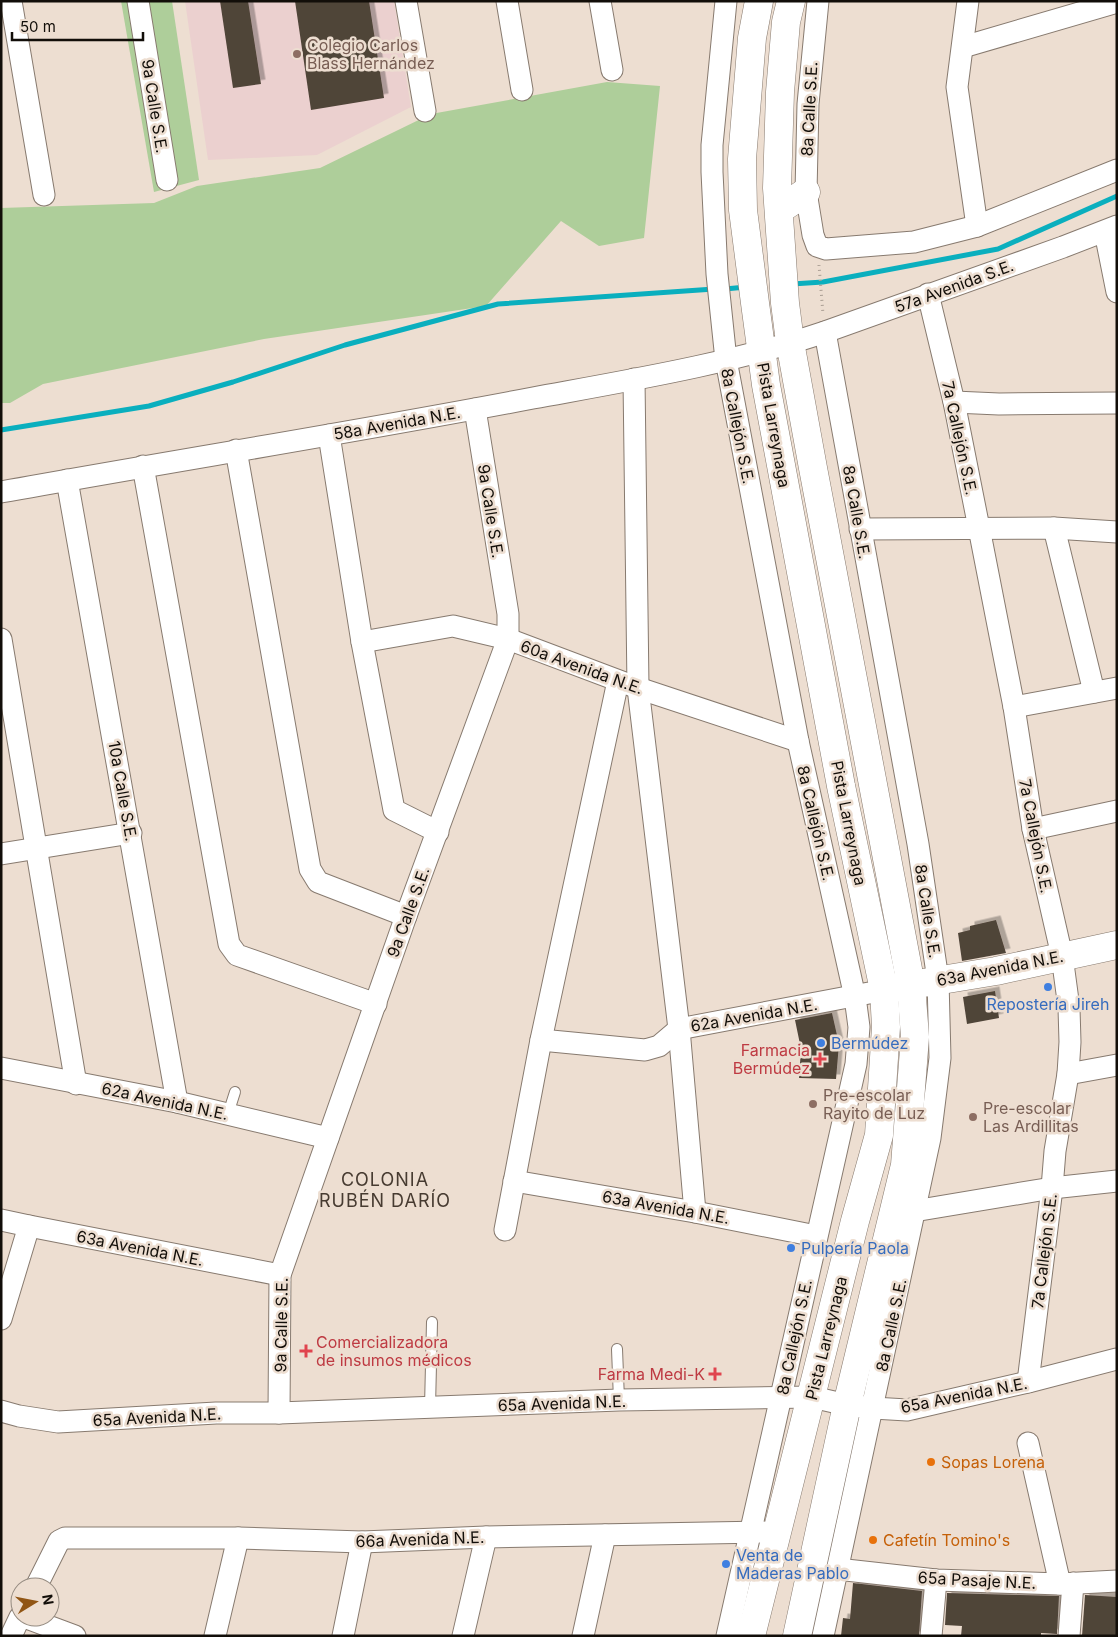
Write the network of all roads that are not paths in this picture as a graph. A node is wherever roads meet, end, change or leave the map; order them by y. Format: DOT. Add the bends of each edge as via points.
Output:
graph roads {
  1 [pos="11,1"];
  2 [pos="138,1"];
  3 [pos="406,1"];
  4 [pos="507,1"];
  5 [pos="600,1"];
  6 [pos="726,1"];
  7 [pos="759,1"];
  8 [pos="790,1"];
  9 [pos="818,1"];
  10 [pos="968,1"];
  11 [pos="1114,8"];
  12 [pos="963,47"];
  13 [pos="612,70"];
  14 [pos="522,90"];
  15 [pos="425,111"];
  16 [pos="1117,170"];
  17 [pos="167,180"];
  18 [pos="806,192"];
  19 [pos="44,195"];
  20 [pos="778,210"];
  21 [pos="977,226"];
  22 [pos="1111,229"];
  23 [pos="1117,292"];
  24 [pos="928,294"];
  25 [pos="825,332"];
  26 [pos="790,342"];
  27 [pos="761,350"];
  28 [pos="726,360"];
  29 [pos="634,379"];
  30 [pos="954,402"];
  31 [pos="1117,402"];
  32 [pos="475,409"];
  33 [pos="329,435"];
  34 [pos="236,450"];
  35 [pos="143,466"];
  36 [pos="67,480"];
  37 [pos="1,492"];
  38 [pos="979,528"];
  39 [pos="1054,528"];
  40 [pos="860,529"];
  41 [pos="1117,532"];
  42 [pos="1,638"];
  43 [pos="508,639"];
  44 [pos="362,642"];
  45 [pos="628,684"];
  46 [pos="1117,688"];
  47 [pos="1094,692"];
  48 [pos="1014,707"];
  49 [pos="798,741"];
  50 [pos="1117,811"];
  51 [pos="1033,829"];
  52 [pos="438,832"];
  53 [pos="131,833"];
  54 [pos="37,848"];
  55 [pos="1,854"];
  56 [pos="406,916"];
  57 [pos="1117,945"];
  58 [pos="1062,956"];
  59 [pos="938,980"];
  60 [pos="911,985"];
  61 [pos="884,990"];
  62 [pos="855,997"];
  63 [pos="376,1004"];
  64 [pos="679,1029"];
  65 [pos="540,1040"];
  66 [pos="1117,1066"];
  67 [pos="1,1068"];
  68 [pos="1068,1074"];
  69 [pos="76,1084"];
  70 [pos="235,1092"];
  71 [pos="178,1102"];
  72 [pos="228,1114"];
  73 [pos="328,1138"];
  74 [pos="514,1181"];
  75 [pos="1117,1181"];
  76 [pos="1052,1188"];
  77 [pos="914,1211"];
  78 [pos="695,1212"];
  79 [pos="1,1220"];
  80 [pos="29,1226"];
  81 [pos="505,1230"];
  82 [pos="816,1236"];
  83 [pos="280,1275"];
  84 [pos="1,1318"];
  85 [pos="432,1322"];
  86 [pos="617,1349"];
  87 [pos="1117,1359"];
  88 [pos="1028,1382"];
  89 [pos="781,1397"];
  90 [pos="812,1397"];
  91 [pos="619,1400"];
  92 [pos="847,1405"];
  93 [pos="430,1407"];
  94 [pos="873,1408"];
  95 [pos="1,1411"];
  96 [pos="279,1413"];
  97 [pos="1028,1443"];
  98 [pos="776,1531"];
  99 [pos="749,1532"];
  100 [pos="605,1535"];
  101 [pos="486,1537"];
  102 [pos="238,1538"];
  103 [pos="362,1542"];
  104 [pos="837,1569"];
  105 [pos="41,1577"];
  106 [pos="936,1580"];
  107 [pos="1117,1581"];
  108 [pos="1067,1583"];
  109 [pos="51,1627"];
  110 [pos="75,1636"];
  111 [pos="215,1636"];
  112 [pos="343,1636"];
  113 [pos="463,1636"];
  114 [pos="583,1636"];
  115 [pos="726,1636"];
  116 [pos="751,1636"];
  117 [pos="797,1636"];
  118 [pos="823,1636"];
  119 [pos="931,1636"];
  120 [pos="1068,1636"];
  1 -- 19 [label="street"];
  2 -- 17 [label="street, 9a Calle S.E."];
  3 -- 15 [label="street"];
  4 -- 14 [label="street"];
  5 -- 13 [label="street"];
  6 -- 28 [label="street, 8a Callejón S.E." via="712,145 717,274"];
  7 -- 27 [label="main road, Pista Larreynaga" via="752,38 742,159 744,210"];
  8 -- 20 [label="main road, Pista Larreynaga" via="780,92"];
  9 -- 18 [label="street, 8a Calle S.E." via="808,104"];
  10 -- 12 [label="street"];
  11 -- 12 [label="street"];
  12 -- 21 [label="street" via="957,87"];
  16 -- 21 [label="street"];
  18 -- 20 [label="main road"];
  18 -- 21 [label="street, 8a Calle S.E." via="818,256 826,249 914,242"];
  20 -- 26 [label="main road, Pista Larreynaga"];
  22 -- 23 [label="street"];
  22 -- 24 [label="street, 57a Avenida S.E."];
  24 -- 25 [label="street, 57a Avenida S.E."];
  24 -- 30 [label="street, 7a Callejón S.E."];
  25 -- 26 [label="street, 57a Avenida S.E."];
  25 -- 40 [label="street, 8a Calle S.E."];
  26 -- 27 [label="street, 58a Avenida N.E."];
  26 -- 60 [label="main road, Pista Larreynaga"];
  27 -- 28 [label="street, 58a Avenida N.E."];
  27 -- 61 [label="main road, Pista Larreynaga" via="841,786"];
  28 -- 29 [label="street, 58a Avenida N.E."];
  28 -- 49 [label="street, 8a Callejón S.E."];
  29 -- 32 [label="street, 58a Avenida N.E."];
  29 -- 45 [label="street"];
  30 -- 31 [label="street"];
  30 -- 38 [label="street, 7a Callejón S.E."];
  32 -- 33 [label="street, 58a Avenida N.E."];
  32 -- 43 [label="street, 9a Calle S.E." via="508,614"];
  33 -- 34 [label="street, 58a Avenida N.E."];
  33 -- 44 [label="street"];
  34 -- 35 [label="street, 58a Avenida N.E."];
  34 -- 56 [label="street" via="310,869 318,882"];
  35 -- 36 [label="street, 58a Avenida N.E."];
  35 -- 63 [label="street" via="228,941 237,956"];
  36 -- 37 [label="street, 58a Avenida N.E."];
  36 -- 53 [label="street, 10a Calle S.E."];
  38 -- 39 [label="street"];
  38 -- 40 [label="street"];
  38 -- 48 [label="street, 7a Callejón S.E."];
  39 -- 41 [label="street"];
  39 -- 47 [label="street"];
  40 -- 59 [label="street, 8a Calle S.E." via="918,844"];
  42 -- 54 [label="street"];
  43 -- 44 [label="street, 60a Avenida N.E." via="454,626"];
  43 -- 45 [label="street, 60a Avenida N.E."];
  43 -- 52 [label="street, 9a Calle S.E."];
  44 -- 52 [label="street" via="394,810"];
  45 -- 49 [label="street, 60a Avenida N.E."];
  45 -- 64 [label="street"];
  45 -- 65 [label="street"];
  46 -- 47 [label="street"];
  47 -- 48 [label="street"];
  48 -- 51 [label="street, 7a Callejón S.E."];
  49 -- 62 [label="street, 8a Callejón S.E."];
  50 -- 51 [label="street"];
  51 -- 58 [label="street, 7a Callejón S.E."];
  52 -- 56 [label="street, 9a Calle S.E."];
  53 -- 54 [label="street"];
  53 -- 71 [label="street, 10a Calle S.E."];
  54 -- 55 [label="street"];
  54 -- 69 [label="street"];
  56 -- 63 [label="street, 9a Calle S.E."];
  57 -- 58 [label="main road, 63a Avenida N.E."];
  58 -- 59 [label="main road, 63a Avenida N.E."];
  58 -- 68 [label="street, 7a Callejón S.E." via="1069,1008"];
  59 -- 60 [label="main road, 63a Avenida N.E."];
  59 -- 77 [label="street, 8a Calle S.E." via="940,1058 930,1138"];
  60 -- 61 [label="main road, 63a Avenida N.E."];
  60 -- 92 [label="main road, Pista Larreynaga" via="915,1037 904,1165"];
  61 -- 62 [label="street, 62a Avenida N.E."];
  61 -- 90 [label="main road, Pista Larreynaga" via="886,1027 879,1135"];
  62 -- 64 [label="street, 62a Avenida N.E."];
  62 -- 82 [label="street, 8a Callejón S.E." via="858,1027 856,1064"];
  63 -- 73 [label="street, 9a Calle S.E."];
  64 -- 65 [label="street, 62a Avenida N.E." via="659,1046 645,1050"];
  64 -- 78 [label="street"];
  65 -- 74 [label="street"];
  66 -- 68 [label="street"];
  67 -- 69 [label="street, 62a Avenida N.E."];
  68 -- 76 [label="street, 7a Callejón S.E."];
  69 -- 71 [label="street, 62a Avenida N.E."];
  70 -- 72 [label="lane"];
  71 -- 72 [label="street, 62a Avenida N.E."];
  72 -- 73 [label="street, 62a Avenida N.E."];
  73 -- 83 [label="street, 9a Calle S.E."];
  74 -- 78 [label="street, 63a Avenida N.E."];
  74 -- 81 [label="street"];
  75 -- 76 [label="street"];
  76 -- 77 [label="street"];
  76 -- 88 [label="street, 7a Callejón S.E."];
  77 -- 94 [label="street, 8a Calle S.E."];
  78 -- 82 [label="street, 63a Avenida N.E."];
  79 -- 80 [label="street, 63a Avenida N.E."];
  80 -- 83 [label="street, 63a Avenida N.E."];
  80 -- 84 [label="street"];
  82 -- 89 [label="street, 8a Callejón S.E."];
  83 -- 96 [label="street, 9a Calle S.E."];
  85 -- 93 [label="lane"];
  86 -- 91 [label="lane"];
  87 -- 88 [label="street, 65a Avenida N.E."];
  88 -- 94 [label="street, 65a Avenida N.E." via="907,1410"];
  89 -- 90 [label="street, 65a Avenida N.E."];
  89 -- 91 [label="street, 65a Avenida N.E."];
  89 -- 99 [label="street, 8a Callejón S.E."];
  90 -- 92 [label="street, 65a Avenida N.E."];
  90 -- 98 [label="main road, Pista Larreynaga"];
  91 -- 93 [label="street, 65a Avenida N.E."];
  92 -- 94 [label="street, 65a Avenida N.E."];
  92 -- 117 [label="main road, Pista Larreynaga"];
  93 -- 96 [label="street, 65a Avenida N.E."];
  94 -- 104 [label="street, 8a Calle S.E."];
  95 -- 96 [label="street, 65a Avenida N.E." via="58,1422 216,1413"];
  97 -- 108 [label="street"];
  98 -- 99 [label="street, 66a Avenida N.E."];
  98 -- 116 [label="main road, Pista Larreynaga"];
  99 -- 100 [label="street, 66a Avenida N.E."];
  99 -- 115 [label="street, 8a Callejón S.E."];
  100 -- 101 [label="street, 66a Avenida N.E."];
  100 -- 114 [label="street"];
  101 -- 103 [label="street, 66a Avenida N.E."];
  101 -- 113 [label="street"];
  102 -- 103 [label="street, 66a Avenida N.E."];
  102 -- 105 [label="street, 66a Avenida N.E." via="64,1538 59,1540"];
  102 -- 111 [label="street"];
  103 -- 112 [label="street"];
  104 -- 106 [label="street, 65a Pasaje N.E."];
  104 -- 118 [label="street, 8a Calle S.E."];
  106 -- 108 [label="street, 65a Pasaje N.E."];
  106 -- 119 [label="street"];
  107 -- 108 [label="street, 65a Pasaje N.E."];
  108 -- 120 [label="street"];
  109 -- 110 [label="street"];
}
